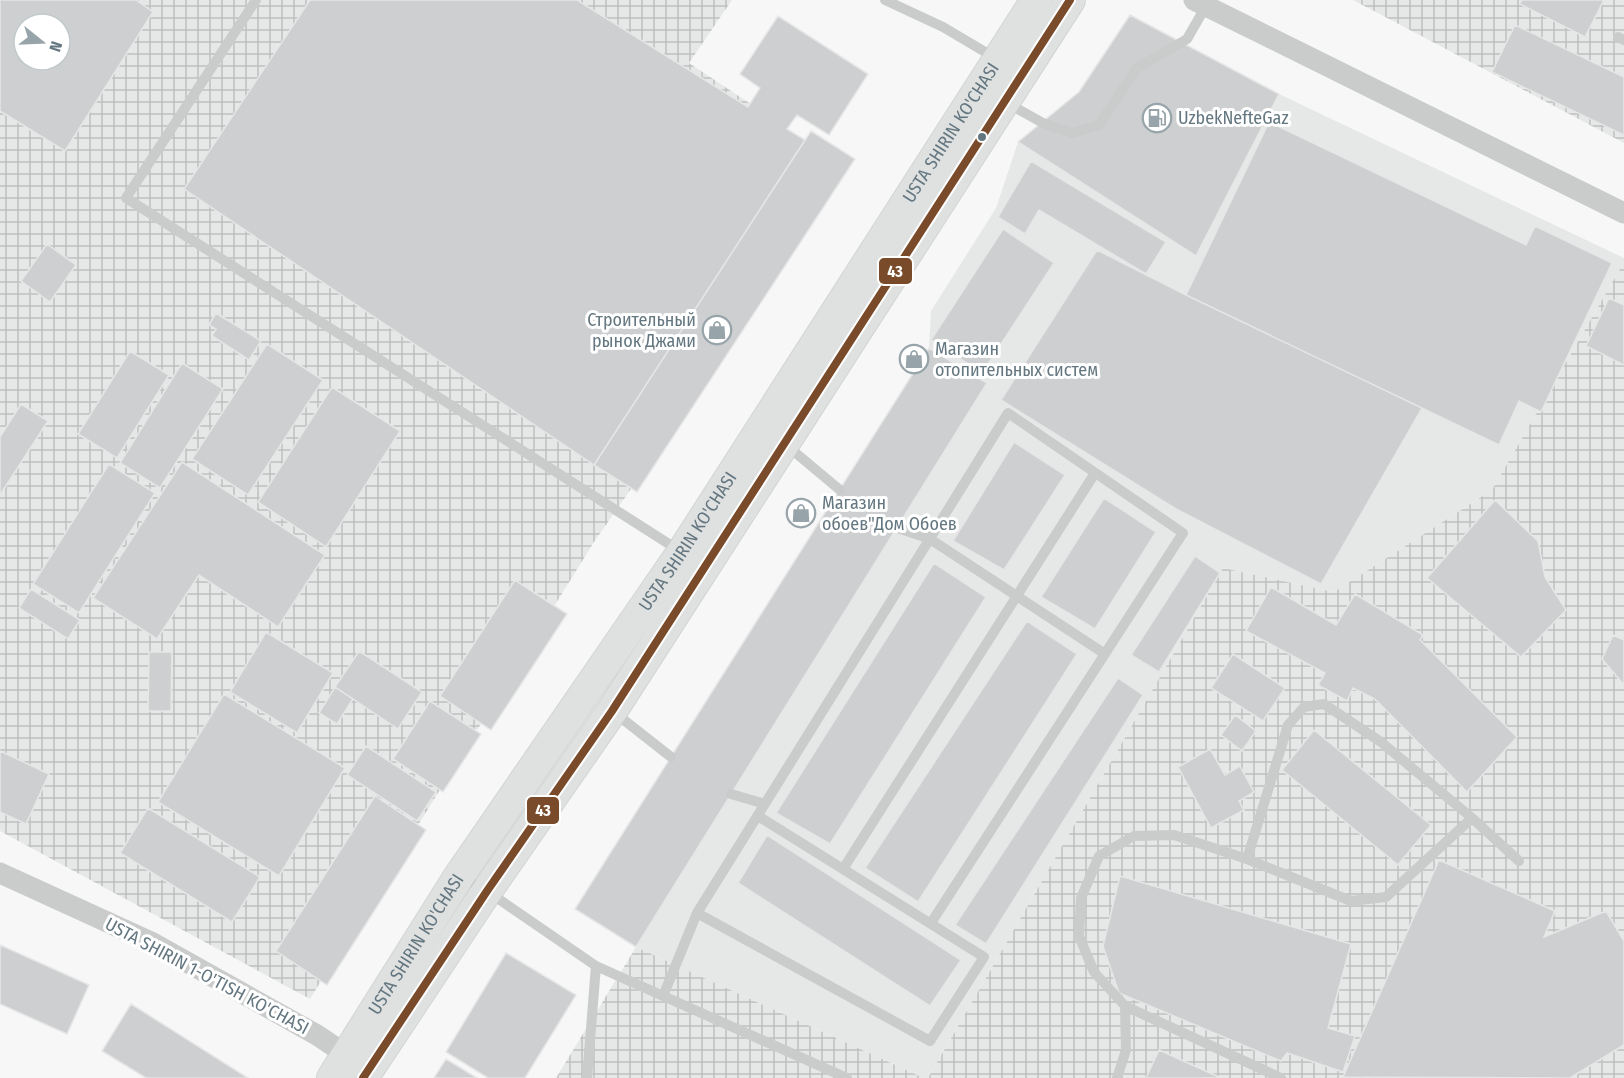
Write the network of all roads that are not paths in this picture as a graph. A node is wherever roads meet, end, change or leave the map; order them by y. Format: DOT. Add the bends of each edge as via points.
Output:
graph roads {
  1 [pos="256,0"];
  2 [pos="885,0"];
  3 [pos="1036,0"];
  4 [pos="1070,0"];
  5 [pos="1200,3"];
  6 [pos="998,60"];
  7 [pos="1004,102"];
  8 [pos="1624,213"];
  9 [pos="785,443"];
  10 [pos="1095,473"];
  11 [pos="840,490"];
  12 [pos="897,528"];
  13 [pos="930,539"];
  14 [pos="694,560"];
  15 [pos="1017,596"];
  16 [pos="1105,654"];
  17 [pos="612,711"];
  18 [pos="671,757"];
  19 [pos="731,794"];
  20 [pos="765,804"];
  21 [pos="758,816"];
  22 [pos="1472,818"];
  23 [pos="1247,859"];
  24 [pos="1519,861"];
  25 [pos="843,868"];
  26 [pos="0,873"];
  27 [pos="459,876"];
  28 [pos="487,891"];
  29 [pos="697,914"];
  30 [pos="931,923"];
  31 [pos="596,966"];
  32 [pos="663,996"];
  33 [pos="1125,1006"];
  34 [pos="352,1070"];
  35 [pos="587,1078"];
  36 [pos="847,1078"];
  37 [pos="1117,1078"];
  38 [pos="1281,1078"];
  1 -- 14 [label="lane" via="126,198"];
  2 -- 6 [label="lane" via="943,27"];
  3 -- 6 [label="main road, USTA SHIRIN KO'CHASI"];
  4 -- 7 [label="main road, USTA SHIRIN KO'CHASI"];
  5 -- 7 [label="lane" via="1187,39 1137,68 1100,125 1072,133"];
  5 -- 8 [label="street"];
  6 -- 14 [label="main road, USTA SHIRIN KO'CHASI"];
  7 -- 9 [label="main road, USTA SHIRIN KO'CHASI"];
  9 -- 11 [label="lane"];
  9 -- 14 [label="main road, USTA SHIRIN KO'CHASI"];
  10 -- 13 [label="lane" via="1008,413"];
  10 -- 15 [label="lane"];
  10 -- 16 [label="lane" via="1183,533"];
  12 -- 13 [label="lane"];
  13 -- 15 [label="lane"];
  13 -- 20 [label="lane"];
  14 -- 17 [label="main road, USTA SHIRIN KO'CHASI"];
  14 -- 27 [label="main road, USTA SHIRIN KO'CHASI"];
  15 -- 16 [label="lane"];
  15 -- 25 [label="lane"];
  16 -- 30 [label="lane"];
  17 -- 18 [label="lane"];
  17 -- 28 [label="main road, USTA SHIRIN KO'CHASI"];
  19 -- 20 [label="lane"];
  20 -- 21 [label="lane"];
  21 -- 25 [label="lane"];
  21 -- 29 [label="lane"];
  22 -- 23 [label="lane" via="1386,897 1351,901"];
  22 -- 23 [label="lane" via="1382,742 1324,704 1304,707 1288,725"];
  22 -- 24 [label="lane"];
  23 -- 33 [label="lane" via="1174,835 1134,836 1099,856 1081,898 1079,936 1094,972"];
  25 -- 30 [label="lane"];
  26 -- 34 [label="street, USTA SHIRIN 1-O'TISH KO'CHASI" via="151,942 317,1035"];
  27 -- 28 [label="lane"];
  27 -- 34 [label="main road, USTA SHIRIN KO'CHASI"];
  28 -- 31 [label="lane"];
  28 -- 34 [label="main road, USTA SHIRIN KO'CHASI"];
  29 -- 30 [label="lane" via="930,1041 984,957"];
  29 -- 32 [label="lane"];
  31 -- 32 [label="lane"];
  31 -- 35 [label="lane"];
  32 -- 36 [label="lane"];
  33 -- 37 [label="lane" via="1126,1050"];
  33 -- 38 [label="lane"];
}
